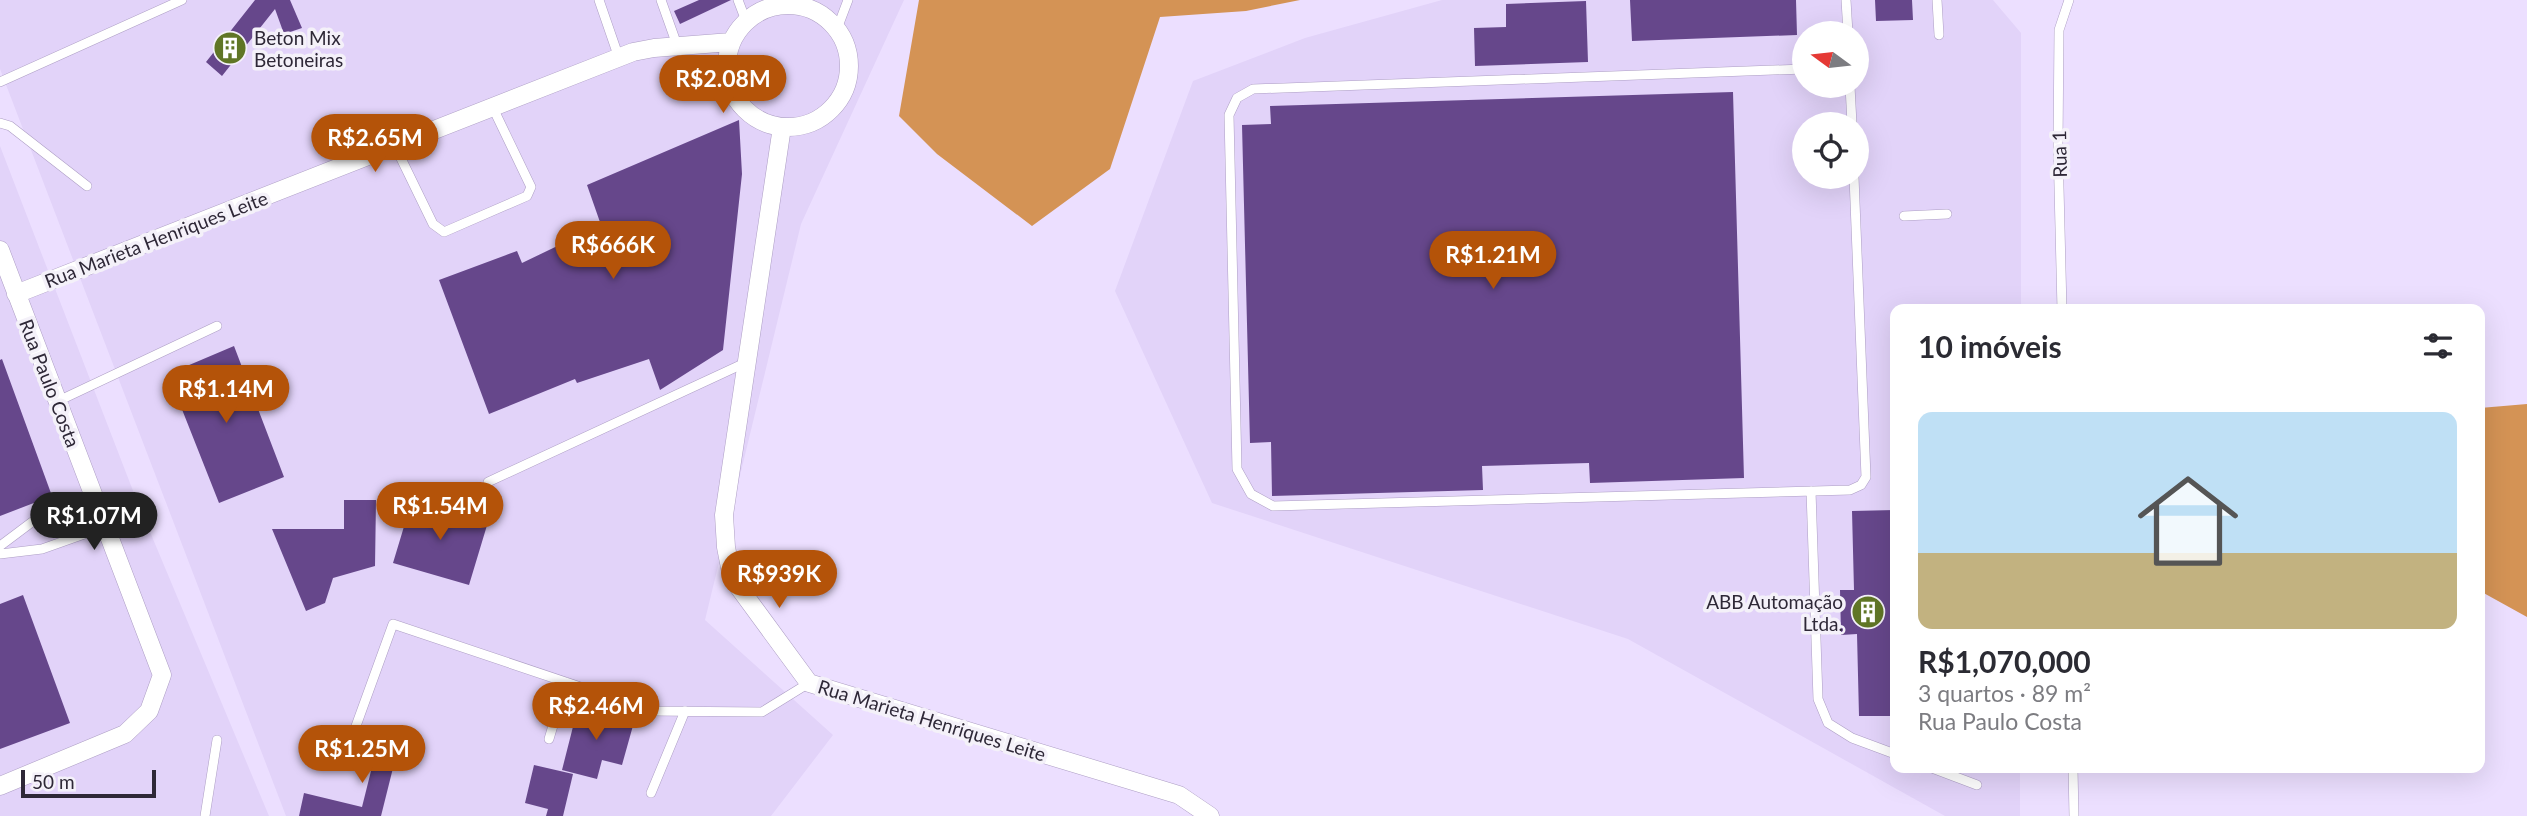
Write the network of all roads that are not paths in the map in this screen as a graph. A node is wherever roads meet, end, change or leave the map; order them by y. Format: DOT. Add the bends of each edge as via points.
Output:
graph roads {
  1 [pos="182,0"];
  2 [pos="599,0"];
  3 [pos="661,0"];
  4 [pos="738,0"];
  5 [pos="848,0"];
  6 [pos="1846,0"];
  7 [pos="1937,0"];
  8 [pos="2069,0"];
  9 [pos="806,3"];
  10 [pos="746,21"];
  11 [pos="1847,21"];
  12 [pos="837,29"];
  13 [pos="1939,35"];
  14 [pos="731,42"];
  15 [pos="677,45"];
  16 [pos="619,58"];
  17 [pos="1792,69"];
  18 [pos="0,82"];
  19 [pos="492,107"];
  20 [pos="0,123"];
  21 [pos="782,127"];
  22 [pos="395,146"];
  23 [pos="87,186"];
  24 [pos="1854,189"];
  25 [pos="1947,214"];
  26 [pos="1904,216"];
  27 [pos="0,250"];
  28 [pos="16,294"];
  29 [pos="2062,304"];
  30 [pos="217,326"];
  31 [pos="747,362"];
  32 [pos="56,402"];
  33 [pos="488,482"];
  34 [pos="1811,491"];
  35 [pos="92,495"];
  36 [pos="104,527"];
  37 [pos="0,545"];
  38 [pos="0,554"];
  39 [pos="566,682"];
  40 [pos="809,683"];
  41 [pos="685,711"];
  42 [pos="549,739"];
  43 [pos="217,740"];
  44 [pos="348,748"];
  45 [pos="1890,752"];
  46 [pos="1945,773"];
  47 [pos="2073,773"];
  48 [pos="1977,785"];
  49 [pos="0,786"];
  50 [pos="652,793"];
  51 [pos="205,816"];
  52 [pos="1210,816"];
  53 [pos="2074,816"];
  1 -- 18 [label="lane"];
  2 -- 16 [label="lane"];
  3 -- 15 [label="lane"];
  4 -- 10 [label="lane"];
  5 -- 12 [label="lane"];
  6 -- 11 [label="lane"];
  7 -- 13 [label="lane"];
  8 -- 29 [label="lane, Rua 1" via="2059,30"];
  9 -- 10 [label="street" via="768,8"];
  9 -- 12 [label="street"];
  10 -- 14 [label="street"];
  12 -- 21 [label="street" via="849,65 838,101 819,119"];
  14 -- 15 [label="street, Rua Marieta Henriques Leite"];
  14 -- 21 [label="street" via="726,67 732,92 747,113"];
  15 -- 16 [label="street, Rua Marieta Henriques Leite"];
  16 -- 19 [label="street, Rua Marieta Henriques Leite"];
  17 -- 34 [label="lane" via="1253,89 1237,98 1229,129 1237,469 1251,495 1273,506"];
  19 -- 22 [label="street, Rua Marieta Henriques Leite"];
  19 -- 22 [label="lane" via="531,187 527,196 444,232 433,224"];
  20 -- 23 [label="lane"];
  21 -- 31 [label="street, Rua Marieta Henriques Leite"];
  22 -- 28 [label="street, Rua Marieta Henriques Leite"];
  24 -- 34 [label="lane" via="1866,477 1850,490"];
  25 -- 26 [label="lane"];
  27 -- 28 [label="street, Rua Paulo Costa"];
  28 -- 32 [label="street, Rua Paulo Costa"];
  30 -- 32 [label="lane"];
  31 -- 33 [label="lane"];
  31 -- 40 [label="street, Rua Marieta Henriques Leite" via="724,515 732,578"];
  32 -- 35 [label="street, Rua Paulo Costa"];
  34 -- 45 [label="lane" via="1818,699 1828,723"];
  35 -- 36 [label="street, Rua Paulo Costa"];
  35 -- 37 [label="lane" via="32,522"];
  36 -- 38 [label="lane" via="42,549"];
  36 -- 49 [label="street, Rua Paulo Costa" via="162,675 149,711 125,734"];
  39 -- 41 [label="lane" via="652,711"];
  39 -- 42 [label="lane"];
  39 -- 44 [label="lane" via="393,624"];
  40 -- 41 [label="lane" via="762,712"];
  40 -- 52 [label="street, Rua Marieta Henriques Leite" via="1179,795"];
  41 -- 50 [label="lane"];
  43 -- 51 [label="lane"];
  46 -- 48 [label="lane"];
  47 -- 53 [label="lane"];
}
